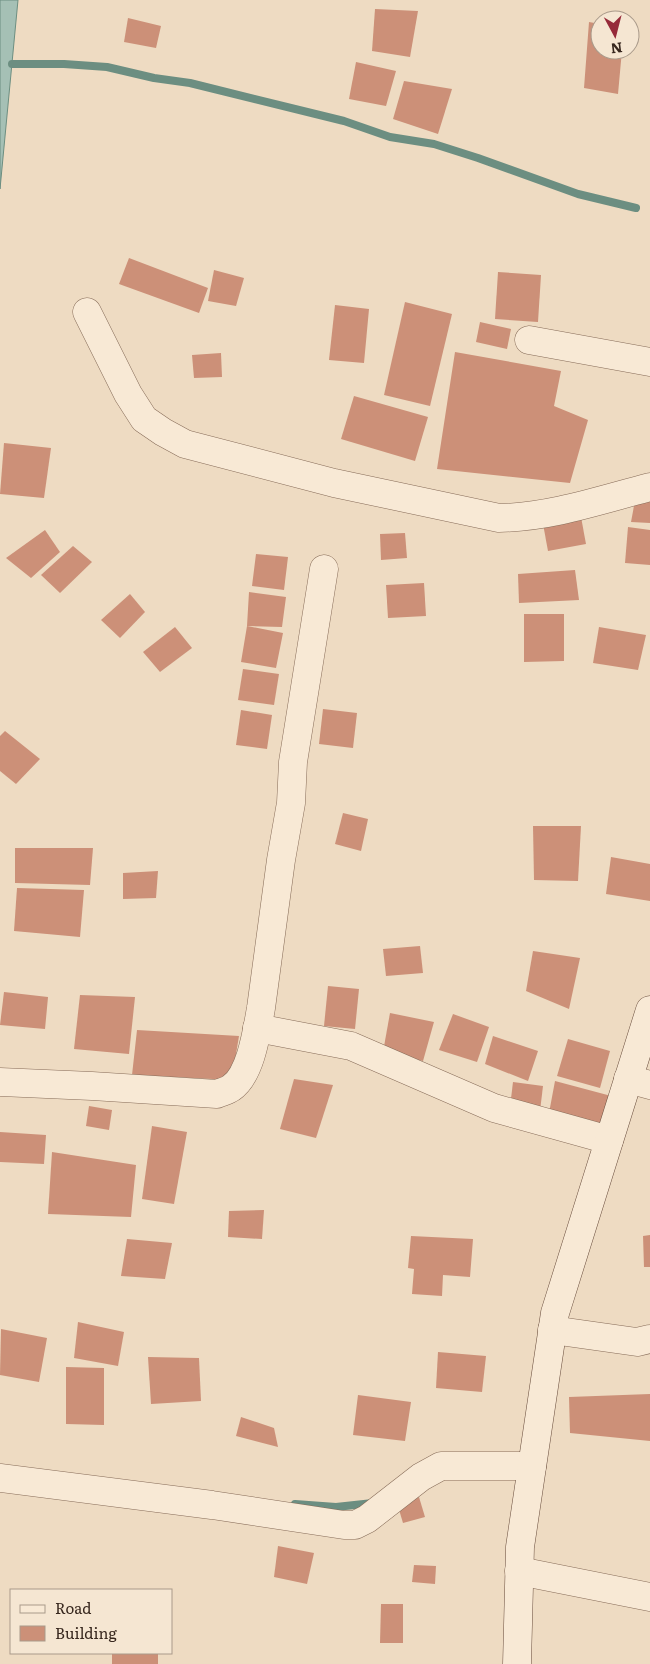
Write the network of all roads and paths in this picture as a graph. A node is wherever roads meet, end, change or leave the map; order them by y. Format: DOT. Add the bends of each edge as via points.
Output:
graph roads {
  1 [pos="87,312"];
  2 [pos="529,340"];
  3 [pos="650,362"];
  4 [pos="650,487"];
  5 [pos="324,569"];
  6 [pos="650,1010"];
  7 [pos="257,1028"];
  8 [pos="0,1082"];
  9 [pos="639,1082"];
  10 [pos="609,1140"];
  11 [pos="552,1330"];
  12 [pos="650,1339"];
  13 [pos="532,1466"];
  14 [pos="0,1478"];
  15 [pos="519,1571"];
  16 [pos="650,1597"];
  17 [pos="517,1664"];
  1 -- 4 [label="street" via="144,419 185,444 334,483 499,518 548,514"];
  2 -- 3 [label="street"];
  5 -- 7 [label="street" via="293,762 291,803"];
  6 -- 9 [label="street"];
  7 -- 8 [label="street" via="245,1072 232,1088 216,1094"];
  7 -- 10 [label="street" via="351,1046 494,1108"];
  9 -- 10 [label="street"];
  10 -- 11 [label="street"];
  11 -- 12 [label="street" via="637,1342"];
  11 -- 13 [label="street"];
  13 -- 14 [label="street" via="441,1466 420,1477 366,1520 355,1525"];
  13 -- 15 [label="street"];
  15 -- 16 [label="street"];
  15 -- 17 [label="street"];
}
